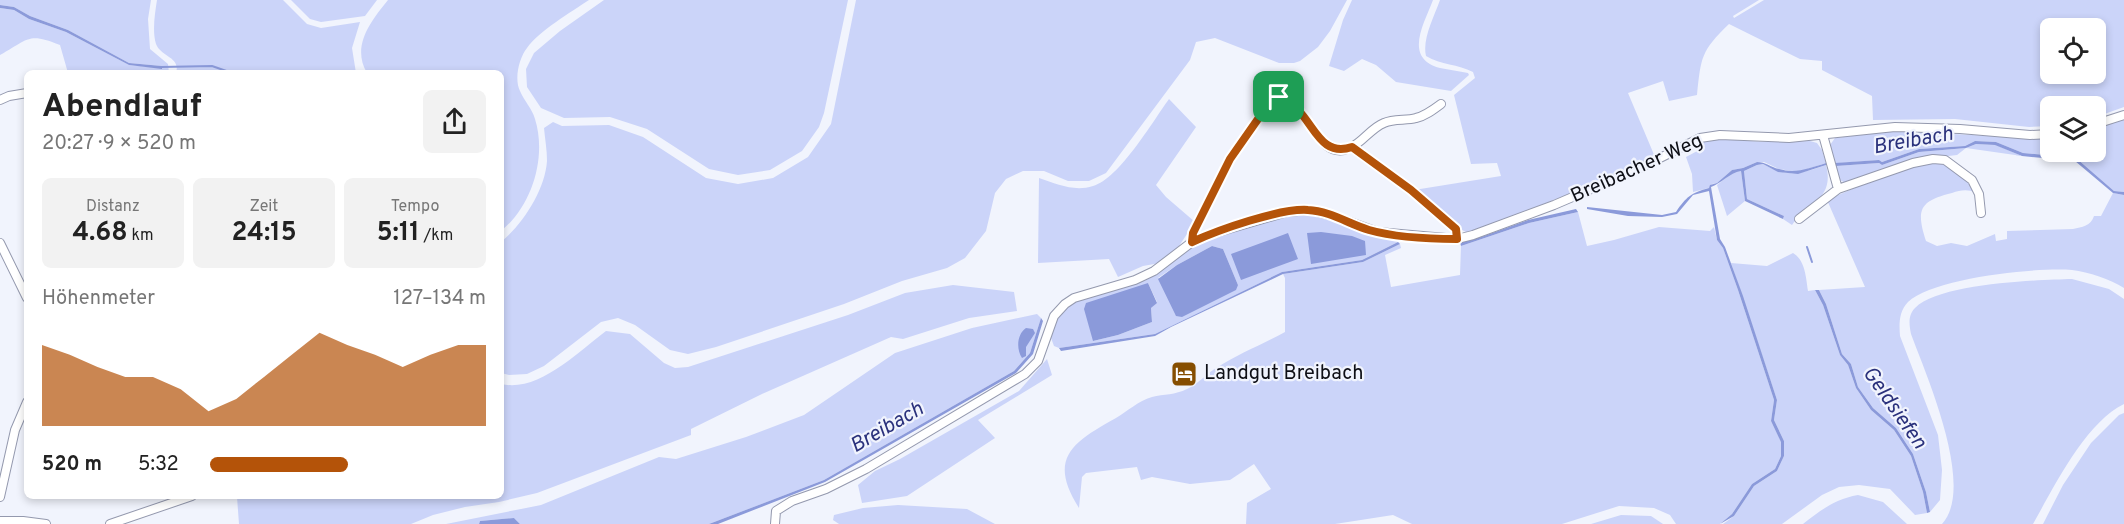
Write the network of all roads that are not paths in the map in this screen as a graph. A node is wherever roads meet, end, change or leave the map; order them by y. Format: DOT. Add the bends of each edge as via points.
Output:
graph roads {
  1 [pos="24,94"];
  2 [pos="0,100"];
  3 [pos="1441,104"];
  4 [pos="2124,115"];
  5 [pos="2106,121"];
  6 [pos="2040,134"];
  7 [pos="1823,135"];
  8 [pos="1352,147"];
  9 [pos="1838,189"];
  10 [pos="1982,213"];
  11 [pos="1799,219"];
  12 [pos="1457,239"];
  13 [pos="1192,242"];
  14 [pos="0,243"];
  15 [pos="24,292"];
  16 [pos="24,409"];
  17 [pos="0,497"];
  18 [pos="183,499"];
  19 [pos="0,521"];
  20 [pos="46,524"];
  21 [pos="110,524"];
  22 [pos="775,524"];
  1 -- 2 [label="street"];
  3 -- 8 [label="street" via="1415,118 1382,123"];
  4 -- 5 [label="street"];
  6 -- 7 [label="street, Breibacher Weg" via="1894,127"];
  7 -- 9 [label="street"];
  7 -- 12 [label="street, Breibacher Weg" via="1700,138 1638,169"];
  8 -- 12 [label="street" via="1456,229"];
  8 -- 13 [label="street" via="1338,150 1326,146 1299,111 1279,97 1272,99 1222,175"];
  9 -- 10 [label="street" via="1913,163 1946,160 1972,180"];
  9 -- 11 [label="street"];
  12 -- 13 [label="street, Breibacher Weg" via="1378,232 1321,212 1299,210"];
  13 -- 22 [label="street, Breibacher Weg" via="1154,271 1065,304 1054,316 1038,361 1024,374 866,469 783,506 776,511"];
  14 -- 15 [label="street"];
  16 -- 17 [label="street" via="15,430"];
  18 -- 21 [label="street"];
  19 -- 20 [label="street"];
}
